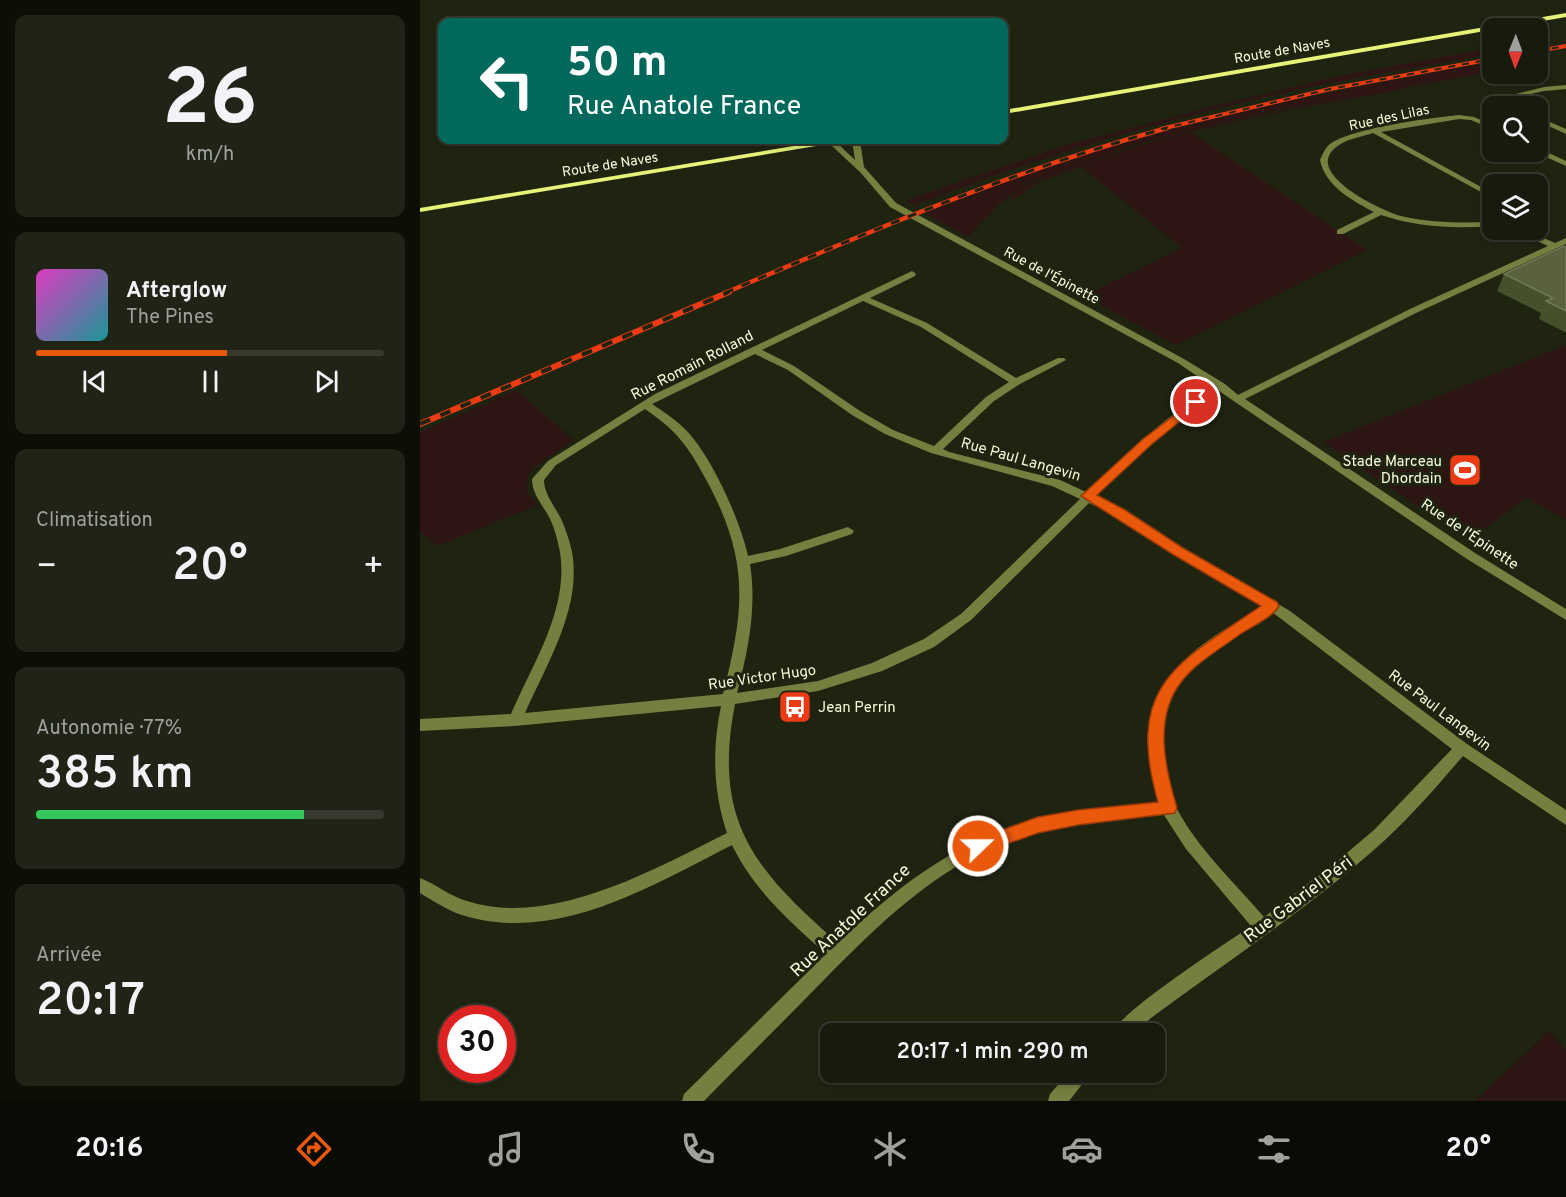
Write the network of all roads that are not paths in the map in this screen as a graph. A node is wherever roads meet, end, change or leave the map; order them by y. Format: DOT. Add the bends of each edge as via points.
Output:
graph roads {
  1 [pos="1566,15"];
  2 [pos="1566,87"];
  3 [pos="1513,96"];
  4 [pos="1008,111"];
  5 [pos="1482,122"];
  6 [pos="1548,123"];
  7 [pos="1377,132"];
  8 [pos="1566,132"];
  9 [pos="813,144"];
  10 [pos="834,144"];
  11 [pos="855,144"];
  12 [pos="1548,155"];
  13 [pos="1566,164"];
  14 [pos="860,167"];
  15 [pos="1482,190"];
  16 [pos="420,210"];
  17 [pos="1380,212"];
  18 [pos="1482,224"];
  19 [pos="1340,232"];
  20 [pos="1542,240"];
  21 [pos="1566,241"];
  22 [pos="1555,246"];
  23 [pos="912,274"];
  24 [pos="864,298"];
  25 [pos="755,350"];
  26 [pos="1060,360"];
  27 [pos="1016,382"];
  28 [pos="1221,386"];
  29 [pos="1239,398"];
  30 [pos="645,404"];
  31 [pos="935,451"];
  32 [pos="1088,496"];
  33 [pos="848,531"];
  34 [pos="745,561"];
  35 [pos="1272,606"];
  36 [pos="1566,615"];
  37 [pos="729,699"];
  38 [pos="515,720"];
  39 [pos="420,725"];
  40 [pos="1462,748"];
  41 [pos="1168,808"];
  42 [pos="1566,818"];
  43 [pos="736,836"];
  44 [pos="420,885"];
  45 [pos="1262,927"];
  46 [pos="838,954"];
  47 [pos="1132,1023"];
  48 [pos="1072,1083"];
  49 [pos="692,1101"];
  50 [pos="1057,1101"];
  1 -- 4 [label="main road, Route de Naves"];
  2 -- 3 [label="street"];
  5 -- 7 [label="street, Rue des Lilas" via="1454,117"];
  6 -- 8 [label="street"];
  7 -- 15 [label="street"];
  7 -- 17 [label="street, Rue des Lilas" via="1337,143 1327,152 1324,164 1342,188"];
  9 -- 16 [label="main road, Route de Naves"];
  10 -- 14 [label="street, Rue de l'Épinette"];
  11 -- 14 [label="street, Rue de l'Épinette"];
  12 -- 13 [label="street"];
  14 -- 28 [label="street, Rue de l'Épinette" via="882,196 900,210 1169,354"];
  17 -- 18 [label="street, Rue des Lilas" via="1431,225"];
  17 -- 19 [label="street"];
  20 -- 22 [label="street"];
  21 -- 22 [label="street"];
  22 -- 29 [label="street"];
  23 -- 24 [label="street, Rue Romain Rolland"];
  24 -- 25 [label="street, Rue Romain Rolland"];
  24 -- 27 [label="street" via="924,325"];
  25 -- 30 [label="street, Rue Romain Rolland"];
  25 -- 31 [label="street, Rue Paul Langevin" via="791,368 877,426"];
  26 -- 27 [label="street"];
  27 -- 31 [label="street" via="981,406"];
  28 -- 29 [label="street, Rue de l'Épinette"];
  28 -- 32 [label="street, Rue Victor Hugo" via="1148,441"];
  29 -- 36 [label="street, Rue de l'Épinette" via="1471,556"];
  30 -- 34 [label="street" via="676,426 689,441 735,525"];
  30 -- 38 [label="street, Rue Romain Rolland" via="541,473 538,488 556,517 566,546 566,596 551,645"];
  31 -- 32 [label="street, Rue Paul Langevin" via="1043,479"];
  32 -- 35 [label="street, Rue Paul Langevin"];
  32 -- 37 [label="street, Rue Victor Hugo" via="979,606 929,643 839,681"];
  33 -- 34 [label="street"];
  34 -- 37 [label="street" via="746,620"];
  35 -- 40 [label="street, Rue Paul Langevin"];
  35 -- 41 [label="street" via="1195,658 1169,688 1159,713 1155,742"];
  37 -- 38 [label="street, Rue Victor Hugo"];
  37 -- 43 [label="street" via="721,764 725,798"];
  38 -- 39 [label="street, Rue Victor Hugo"];
  40 -- 42 [label="street, Rue Paul Langevin"];
  40 -- 45 [label="street, Rue Gabriel Péri" via="1368,846"];
  41 -- 45 [label="street" via="1191,844"];
  41 -- 46 [label="street, Rue Anatole France" via="1038,825 978,846 918,881"];
  43 -- 44 [label="street" via="622,891 543,914 503,915 465,910 448,904"];
  43 -- 46 [label="street" via="771,894"];
  45 -- 47 [label="street, Rue Gabriel Péri"];
  46 -- 49 [label="street, Rue Anatole France"];
  48 -- 50 [label="street"];
}
